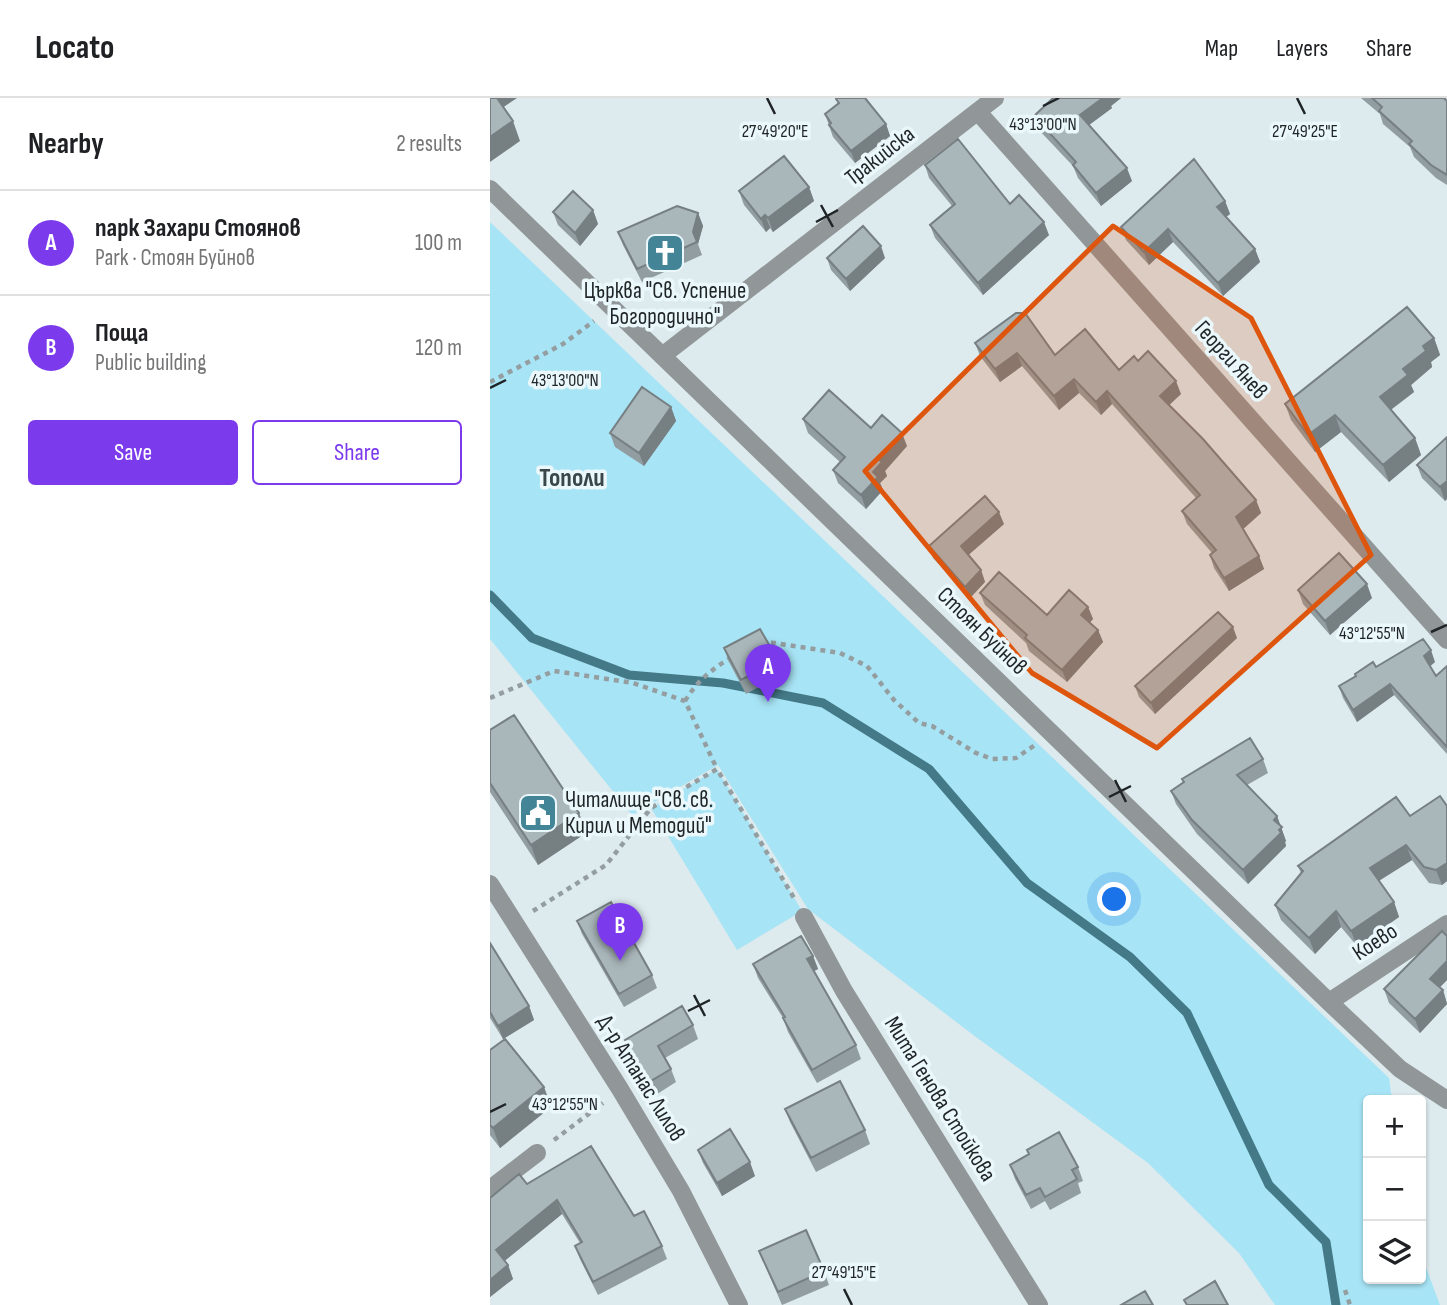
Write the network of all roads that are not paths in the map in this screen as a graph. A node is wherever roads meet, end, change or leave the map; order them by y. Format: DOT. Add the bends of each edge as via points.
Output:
graph roads {
  1 [pos="995,98"];
  2 [pos="978,112"];
  3 [pos="490,189"];
  4 [pos="663,356"];
  5 [pos="1447,640"];
  6 [pos="490,884"];
  7 [pos="804,917"];
  8 [pos="1447,924"];
  9 [pos="1329,1002"];
  10 [pos="1447,1100"];
  11 [pos="537,1153"];
  12 [pos="490,1189"];
  13 [pos="739,1305"];
  14 [pos="1039,1305"];
  1 -- 2 [label="street, Тракийска"];
  2 -- 4 [label="street, Тракийска"];
  2 -- 5 [label="street, Георги Янев"];
  3 -- 4 [label="street, Стоян Буйнов"];
  4 -- 9 [label="street, Стоян Буйнов"];
  6 -- 13 [label="street, Д-р Атанас Лилов" via="681,1191"];
  7 -- 14 [label="street, Мита Генова Стойкова" via="844,991"];
  8 -- 9 [label="street, Коево"];
  9 -- 10 [label="street, Стоян Буйнов" via="1400,1069"];
  11 -- 12 [label="street"];
}
